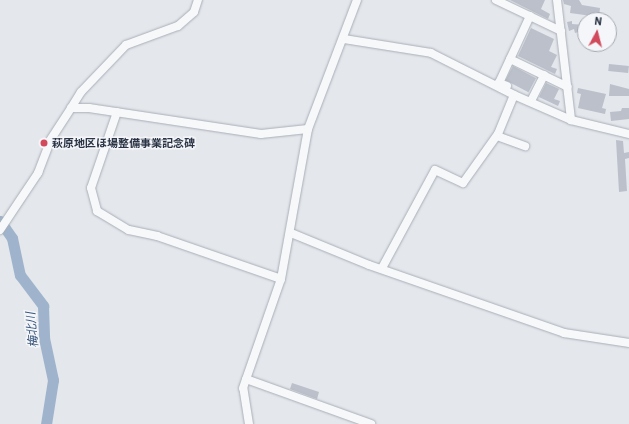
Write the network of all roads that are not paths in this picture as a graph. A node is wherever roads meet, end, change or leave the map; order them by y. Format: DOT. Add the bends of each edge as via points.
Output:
graph roads {
  1 [pos="198,0"];
  2 [pos="357,0"];
  3 [pos="496,0"];
  4 [pos="557,0"];
  5 [pos="530,16"];
  6 [pos="561,31"];
  7 [pos="344,39"];
  8 [pos="510,59"];
  9 [pos="544,75"];
  10 [pos="568,87"];
  11 [pos="514,95"];
  12 [pos="532,99"];
  13 [pos="71,108"];
  14 [pos="562,111"];
  15 [pos="117,112"];
  16 [pos="571,120"];
  17 [pos="308,129"];
  18 [pos="629,134"];
  19 [pos="497,136"];
  20 [pos="525,146"];
  21 [pos="0,230"];
  22 [pos="291,234"];
  23 [pos="382,268"];
  24 [pos="282,279"];
  25 [pos="629,343"];
  26 [pos="246,379"];
  27 [pos="249,424"];
  28 [pos="371,424"];
  1 -- 13 [label="street" via="194,12 178,26 120,50 75,98"];
  2 -- 7 [label="street"];
  3 -- 5 [label="street"];
  4 -- 6 [label="street"];
  5 -- 6 [label="street"];
  5 -- 8 [label="street"];
  6 -- 10 [label="street"];
  7 -- 11 [label="street" via="431,53"];
  7 -- 17 [label="street"];
  8 -- 9 [label="street"];
  8 -- 12 [label="street" via="500,83"];
  9 -- 10 [label="street"];
  9 -- 12 [label="street"];
  10 -- 16 [label="street"];
  11 -- 16 [label="street"];
  11 -- 19 [label="street"];
  12 -- 14 [label="street"];
  13 -- 15 [label="street"];
  13 -- 21 [label="street" via="51,139 43,164 12,216"];
  15 -- 17 [label="street" via="261,134"];
  15 -- 24 [label="street" via="91,188 97,211 129,230 157,236"];
  16 -- 18 [label="street"];
  17 -- 22 [label="street"];
  19 -- 20 [label="street"];
  19 -- 23 [label="street" via="463,183 435,170"];
  22 -- 23 [label="street"];
  22 -- 24 [label="street"];
  23 -- 25 [label="street" via="564,334"];
  24 -- 26 [label="street"];
  26 -- 27 [label="street" via="243,393"];
  26 -- 28 [label="street"];
}
